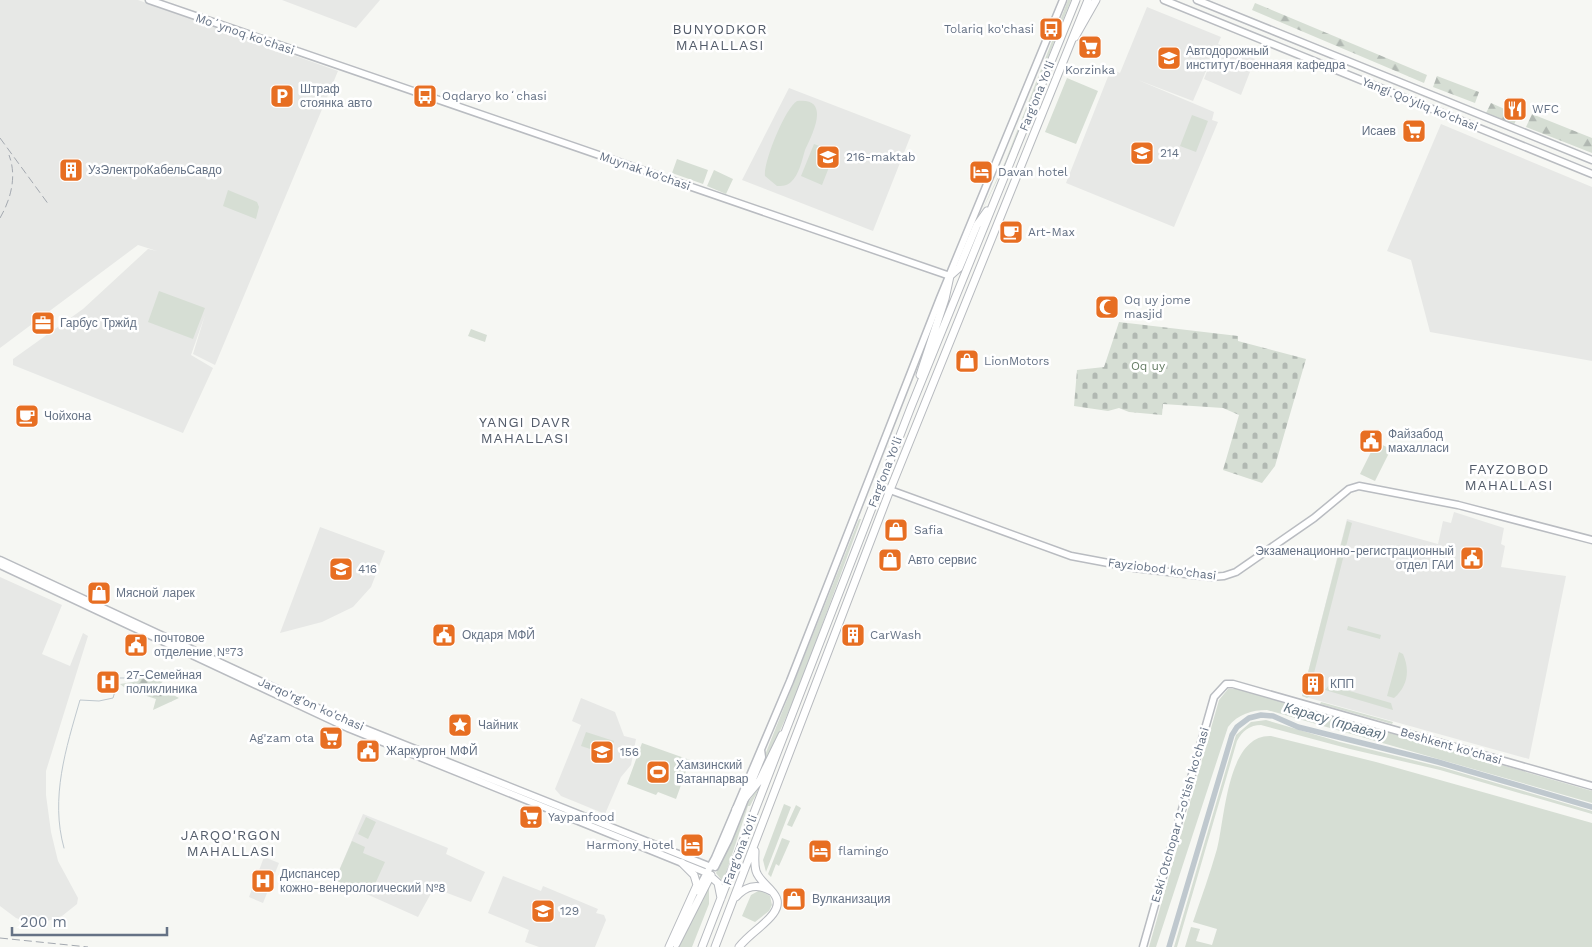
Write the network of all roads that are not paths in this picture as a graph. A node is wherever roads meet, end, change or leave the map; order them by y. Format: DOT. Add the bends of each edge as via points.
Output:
graph roads {
  1 [pos="149,0"];
  2 [pos="1063,0"];
  3 [pos="1076,0"];
  4 [pos="1088,0"];
  5 [pos="1092,0"];
  6 [pos="1096,0"];
  7 [pos="1164,0"];
  8 [pos="1197,0"];
  9 [pos="1069,46"];
  10 [pos="340,67"];
  11 [pos="1391,79"];
  12 [pos="1386,90"];
  13 [pos="1592,160"];
  14 [pos="1592,174"];
  15 [pos="996,199"];
  16 [pos="950,276"];
  17 [pos="911,407"];
  18 [pos="890,490"];
  19 [pos="1592,540"];
  20 [pos="0,560"];
  21 [pos="0,566"];
  22 [pos="1224,686"];
  23 [pos="792,718"];
  24 [pos="761,750"];
  25 [pos="1592,786"];
  26 [pos="746,797"];
  27 [pos="736,809"];
  28 [pos="756,842"];
  29 [pos="716,853"];
  30 [pos="697,860"];
  31 [pos="682,863"];
  32 [pos="710,872"];
  33 [pos="695,894"];
  34 [pos="775,894"];
  35 [pos="721,901"];
  36 [pos="734,902"];
  37 [pos="669,947"];
  38 [pos="674,947"];
  39 [pos="702,947"];
  40 [pos="715,947"];
  41 [pos="739,947"];
  42 [pos="1143,947"];
  1 -- 10 [label="street, Moʻynoq ko'chasi"];
  2 -- 16 [label="street, Farg'ona Yo'li"];
  3 -- 15 [label="main road, Farg'ona Yo'li"];
  4 -- 9 [label="main road, Farg'ona Yo'li"];
  5 -- 9 [label="main road"];
  6 -- 9 [label="main road" via="1082,29"];
  7 -- 12 [label="street, Yangi Qo'yliq ko'chasi"];
  8 -- 11 [label="street, Yangi Qo'yliq ko'chasi"];
  9 -- 18 [label="main road, Farg'ona Yo'li"];
  10 -- 16 [label="street, Muynak ko'chasi"];
  11 -- 12 [label="street"];
  11 -- 13 [label="street, Yangi Qo'yliq ko'chasi"];
  12 -- 14 [label="street, Yangi Qo'yliq ko'chasi"];
  15 -- 16 [label="main road" via="977,225 957,271"];
  15 -- 17 [label="main road, Farg'ona Yo'li"];
  16 -- 17 [label="main road"];
  16 -- 24 [label="street, Farg'ona Yo'li"];
  17 -- 23 [label="main road, Farg'ona Yo'li"];
  18 -- 19 [label="street, Fayziobod ko'chasi" via="1071,556 1134,568 1211,577 1236,572 1359,486 1458,505"];
  18 -- 28 [label="main road, Farg'ona Yo'li"];
  20 -- 30 [label="street, Jarqo'rg'on ko'chasi" via="350,723"];
  21 -- 31 [label="street, Jarqo'rg'on ko'chasi" via="348,728"];
  22 -- 25 [label="street, Beshkent ko'chasi" via="1233,684"];
  22 -- 42 [label="street, Eski Otchopar 2-o'tish ko'chasi" via="1214,697"];
  23 -- 26 [label="main road" via="760,780"];
  23 -- 35 [label="main road, Farg'ona Yo'li"];
  24 -- 26 [label="street, Farg'ona Yo'li" via="762,757"];
  24 -- 27 [label="street, Farg'ona Yo'li"];
  26 -- 27 [label="main road"];
  26 -- 32 [label="street, Farg'ona Yo'li" via="728,841"];
  27 -- 29 [label="street, Farg'ona Yo'li"];
  28 -- 34 [label="main road" via="756,871"];
  28 -- 36 [label="main road, Farg'ona Yo'li"];
  29 -- 30 [label="street" via="710,858"];
  29 -- 32 [label="street, Farg'ona Yo'li"];
  30 -- 32 [label="street, Jarqo'rg'on ko'chasi"];
  31 -- 32 [label="street, Jarqo'rg'on ko'chasi"];
  31 -- 33 [label="main road" via="697,880"];
  32 -- 33 [label="street, Farg'ona Yo'li"];
  32 -- 35 [label="main road" via="720,887"];
  32 -- 38 [label="main road"];
  33 -- 37 [label="main road"];
  34 -- 36 [label="main road" via="754,886 744,890"];
  34 -- 41 [label="main road" via="777,903 773,914"];
  35 -- 39 [label="main road, Farg'ona Yo'li"];
  36 -- 40 [label="main road, Farg'ona Yo'li"];
}
